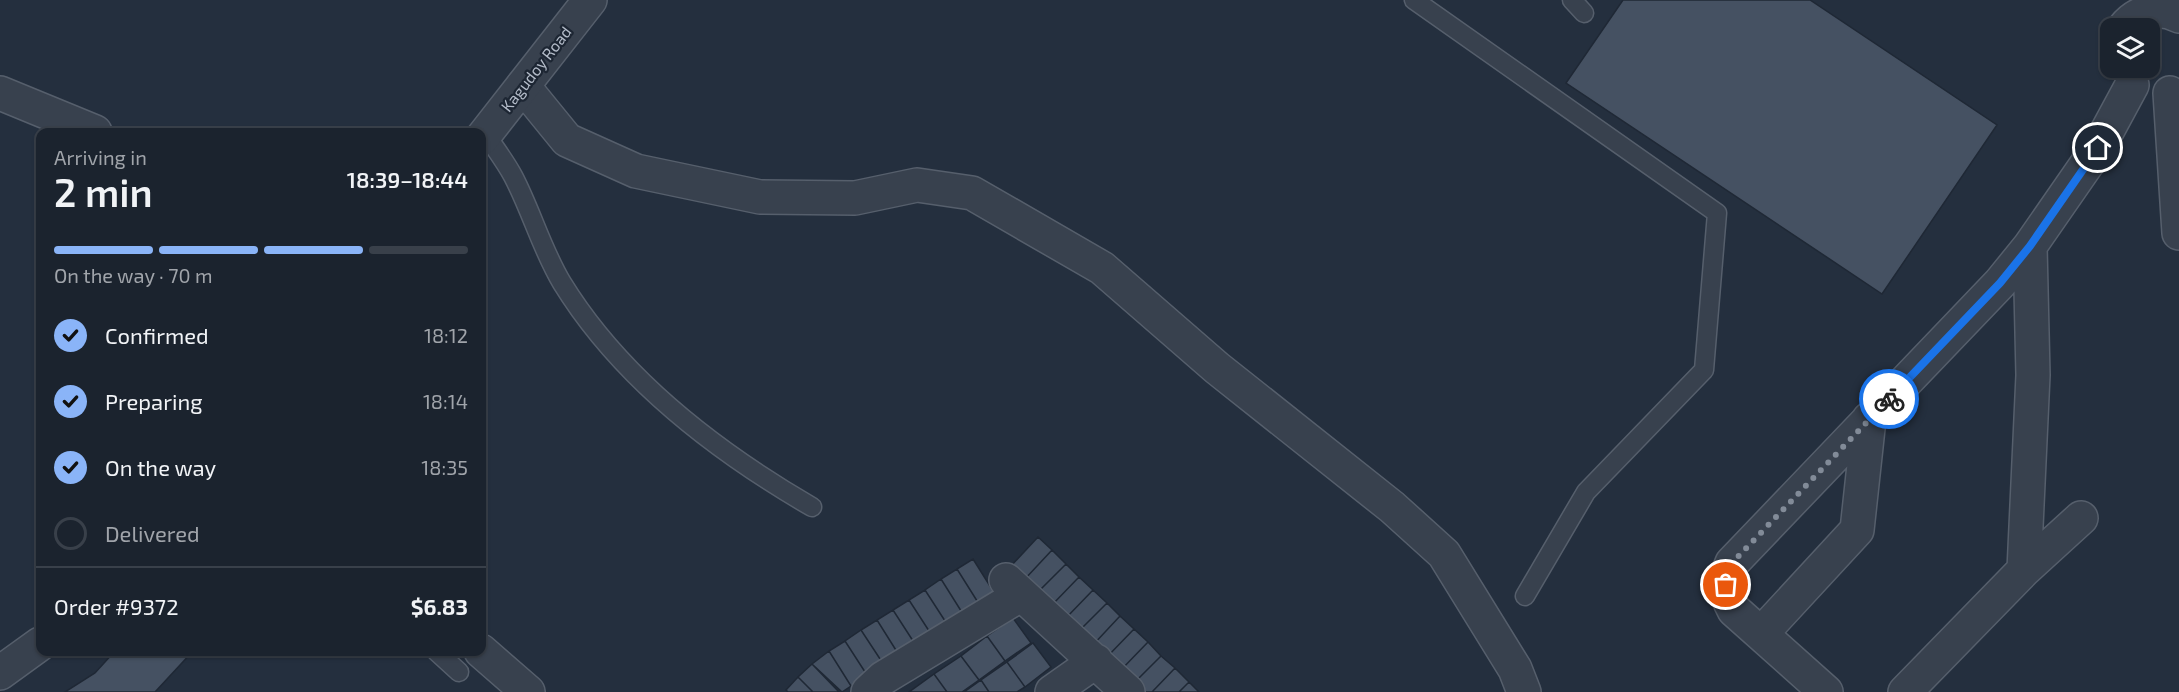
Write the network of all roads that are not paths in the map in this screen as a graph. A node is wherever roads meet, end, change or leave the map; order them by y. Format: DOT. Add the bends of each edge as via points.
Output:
graph roads {
  1 [pos="590,0"];
  2 [pos="1414,0"];
  3 [pos="2133,14"];
  4 [pos="2179,16"];
  5 [pos="2124,78"];
  6 [pos="2128,78"];
  7 [pos="523,86"];
  8 [pos="2175,91"];
  9 [pos="0,93"];
  10 [pos="85,128"];
  11 [pos="486,132"];
  12 [pos="486,140"];
  13 [pos="2179,233"];
  14 [pos="2030,246"];
  15 [pos="1869,419"];
  16 [pos="812,507"];
  17 [pos="2081,518"];
  18 [pos="2024,570"];
  19 [pos="1525,596"];
  20 [pos="1761,634"];
  21 [pos="36,647"];
  22 [pos="453,656"];
  23 [pos="470,661"];
  24 [pos="1096,661"];
  25 [pos="0,673"];
  26 [pos="528,692"];
  27 [pos="868,692"];
  28 [pos="1052,692"];
  29 [pos="1128,692"];
  30 [pos="1524,692"];
  31 [pos="1826,692"];
  32 [pos="1905,692"];
  1 -- 7 [label="street, Kagudoy Road"];
  2 -- 19 [label="lane" via="1717,213 1704,370 1586,492"];
  3 -- 4 [label="street" via="2163,10"];
  5 -- 14 [label="street" via="2098,148"];
  6 -- 8 [label="street" via="2148,93"];
  7 -- 11 [label="street, Kagudoy Road"];
  7 -- 30 [label="street" via="567,140 636,171 760,197 855,198 917,185 972,193 1102,268 1444,554 1515,669"];
  8 -- 13 [label="street"];
  9 -- 10 [label="street"];
  12 -- 16 [label="lane" via="512,175 562,283 604,340 650,390 765,480"];
  14 -- 15 [label="street" via="1974,313"];
  14 -- 18 [label="street" via="2033,375"];
  15 -- 20 [label="street" via="1857,530"];
  15 -- 20 [label="street" via="1732,563 1727,573 1727,598 1734,610"];
  17 -- 18 [label="street"];
  18 -- 32 [label="street"];
  20 -- 31 [label="street"];
  21 -- 25 [label="street"];
  22 -- 23 [label="lane"];
  23 -- 26 [label="street"];
  24 -- 27 [label="street" via="1013,587"];
  24 -- 28 [label="street"];
  24 -- 29 [label="street"];
}
